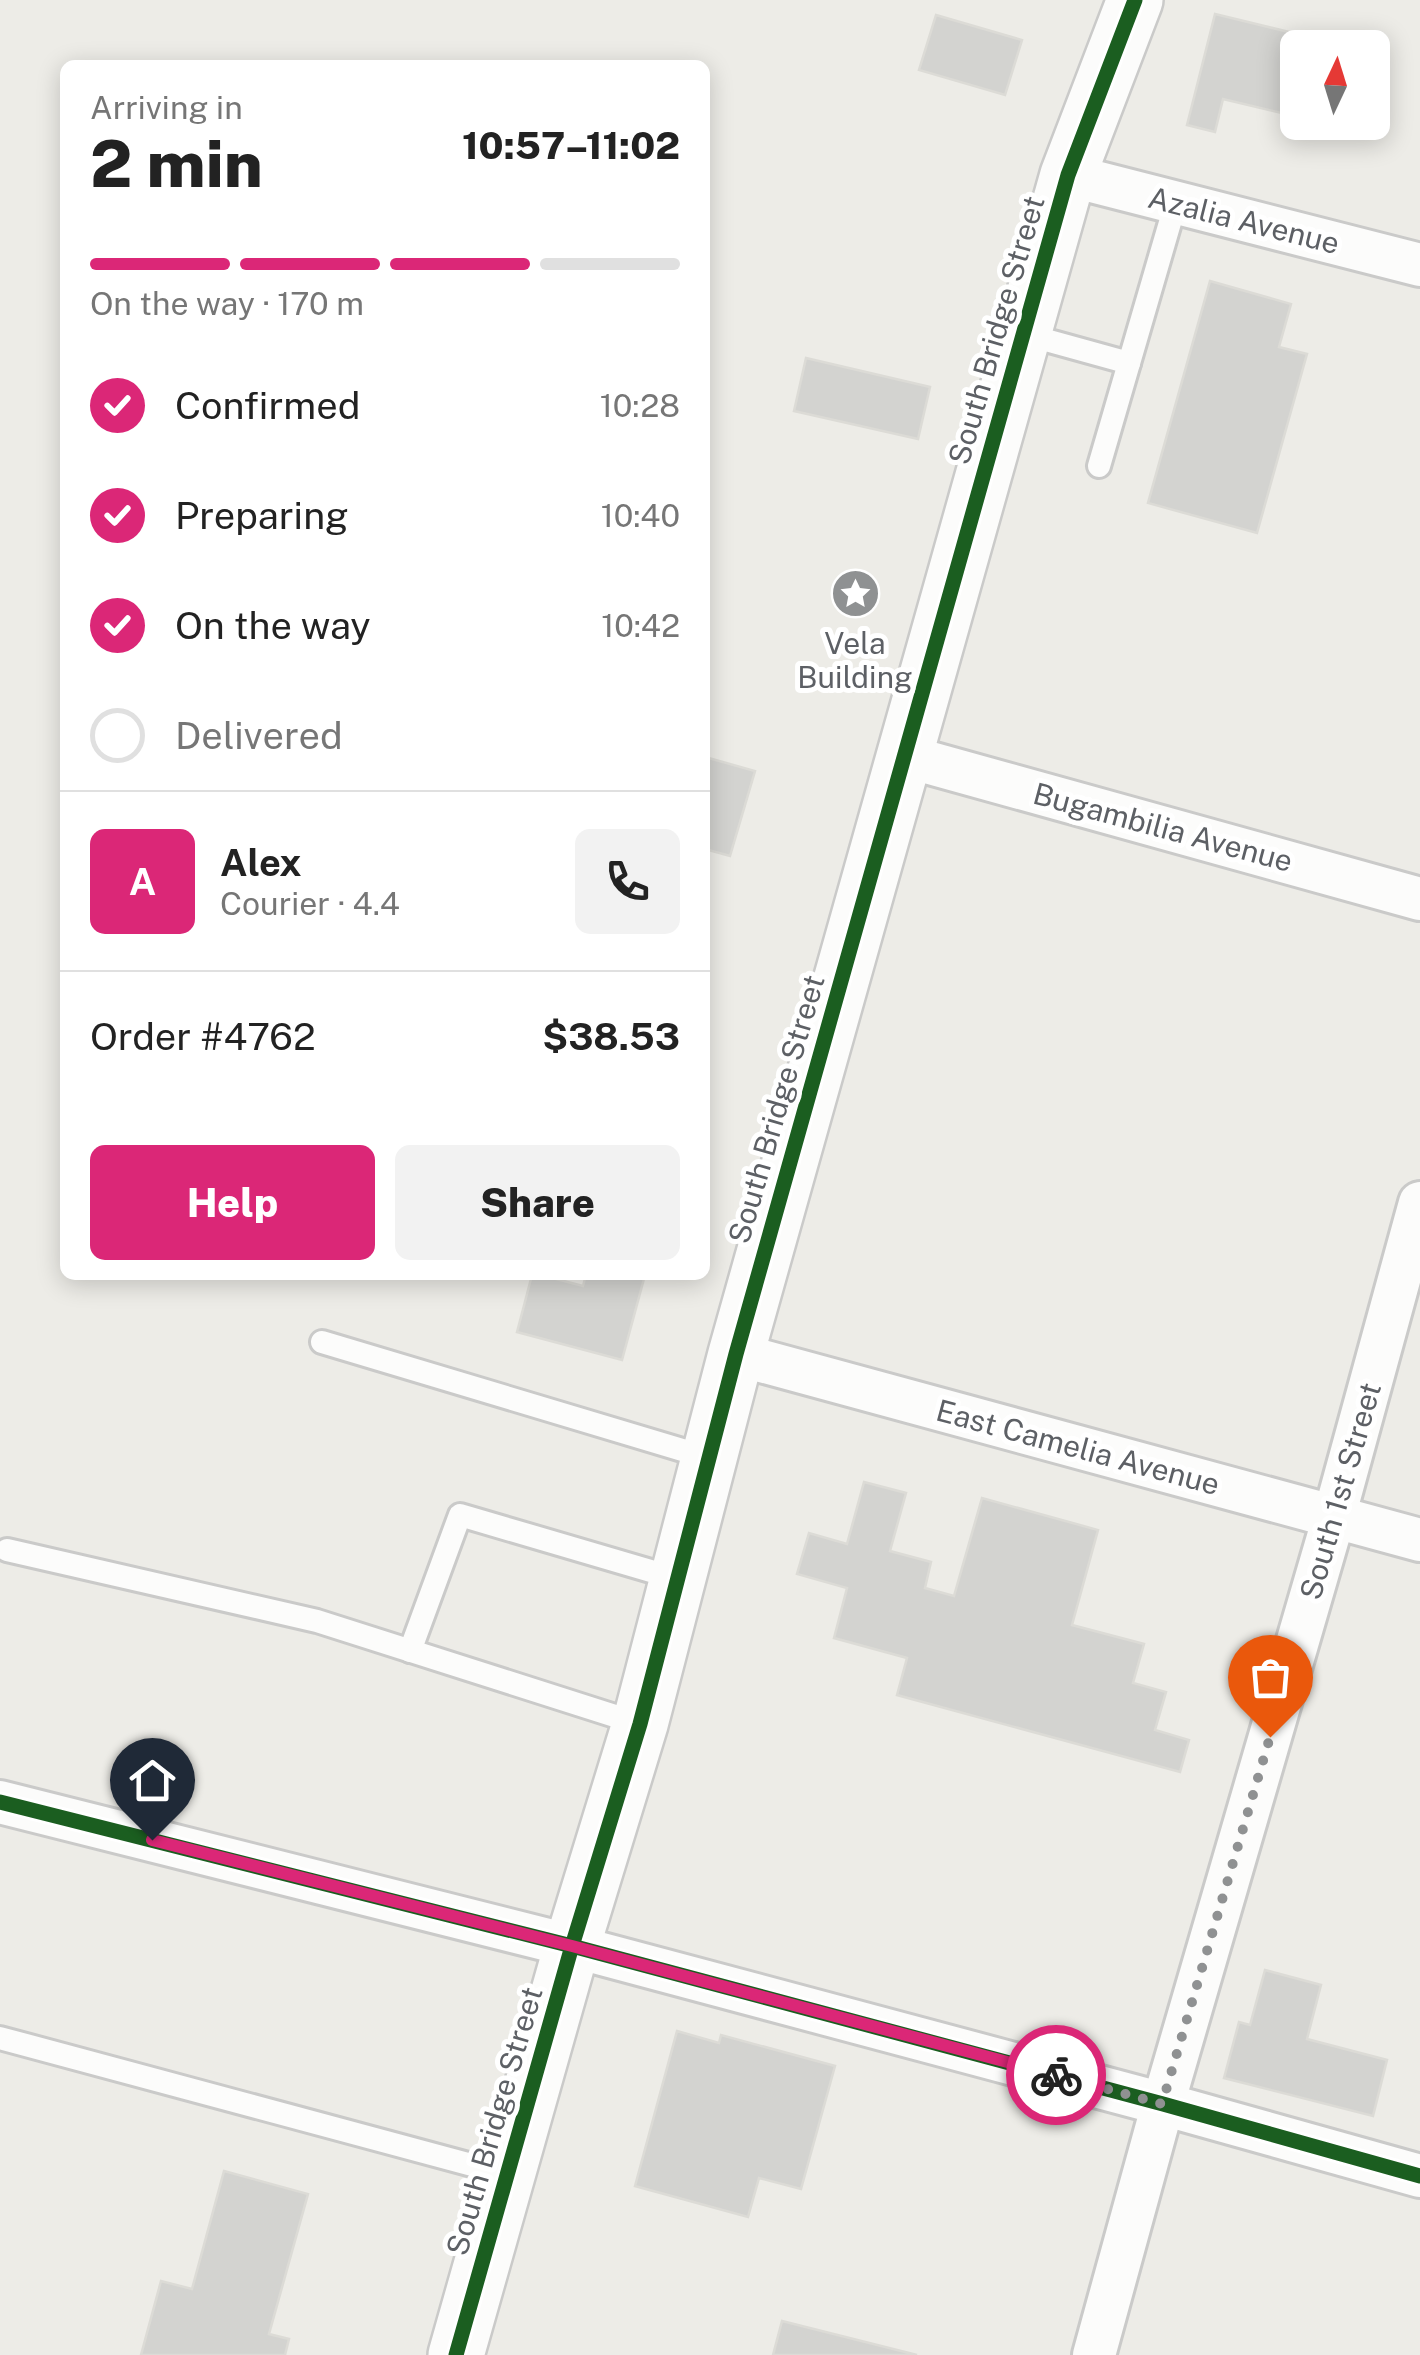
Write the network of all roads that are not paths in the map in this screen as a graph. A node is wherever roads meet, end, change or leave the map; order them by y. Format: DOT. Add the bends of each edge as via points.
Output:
graph roads {
  1 [pos="1135,0"];
  2 [pos="1068,175"];
  3 [pos="1176,202"];
  4 [pos="1420,265"];
  5 [pos="1024,334"];
  6 [pos="1129,364"];
  7 [pos="1099,466"];
  8 [pos="905,756"];
  9 [pos="1420,899"];
  10 [pos="1420,1204"];
  11 [pos="322,1342"];
  12 [pos="736,1354"];
  13 [pos="708,1458"];
  14 [pos="1334,1517"];
  15 [pos="1420,1540"];
  16 [pos="7,1550"];
  17 [pos="678,1578"];
  18 [pos="410,1651"];
  19 [pos="640,1724"];
  20 [pos="0,1802"];
  21 [pos="572,1946"];
  22 [pos="0,2038"];
  23 [pos="1162,2104"];
  24 [pos="509,2175"];
  25 [pos="1420,2176"];
  26 [pos="456,2355"];
  27 [pos="1094,2355"];
  1 -- 2 [label="street, South Bridge Street"];
  2 -- 3 [label="street, Azalia Avenue"];
  2 -- 5 [label="street, South Bridge Street"];
  3 -- 4 [label="street, Azalia Avenue"];
  3 -- 6 [label="lane"];
  5 -- 6 [label="lane"];
  5 -- 8 [label="street, South Bridge Street"];
  6 -- 7 [label="lane"];
  8 -- 9 [label="street, Bugambilia Avenue"];
  8 -- 12 [label="street, South Bridge Street"];
  10 -- 14 [label="street, South 1st Street"];
  11 -- 13 [label="lane"];
  12 -- 13 [label="street, South Bridge Street"];
  12 -- 14 [label="street, East Camelia Avenue"];
  13 -- 17 [label="street, South Bridge Street"];
  14 -- 15 [label="street, East Camelia Avenue"];
  14 -- 23 [label="street, South 1st Street"];
  16 -- 18 [label="lane" via="317,1621"];
  17 -- 18 [label="lane" via="460,1515"];
  17 -- 19 [label="street, South Bridge Street"];
  18 -- 19 [label="lane"];
  19 -- 21 [label="street, South Bridge Street"];
  20 -- 21 [label="street"];
  21 -- 23 [label="street"];
  21 -- 24 [label="street, South Bridge Street"];
  22 -- 24 [label="lane"];
  23 -- 25 [label="street"];
  23 -- 27 [label="street, South 1st Street"];
  24 -- 26 [label="street, South Bridge Street"];
}
